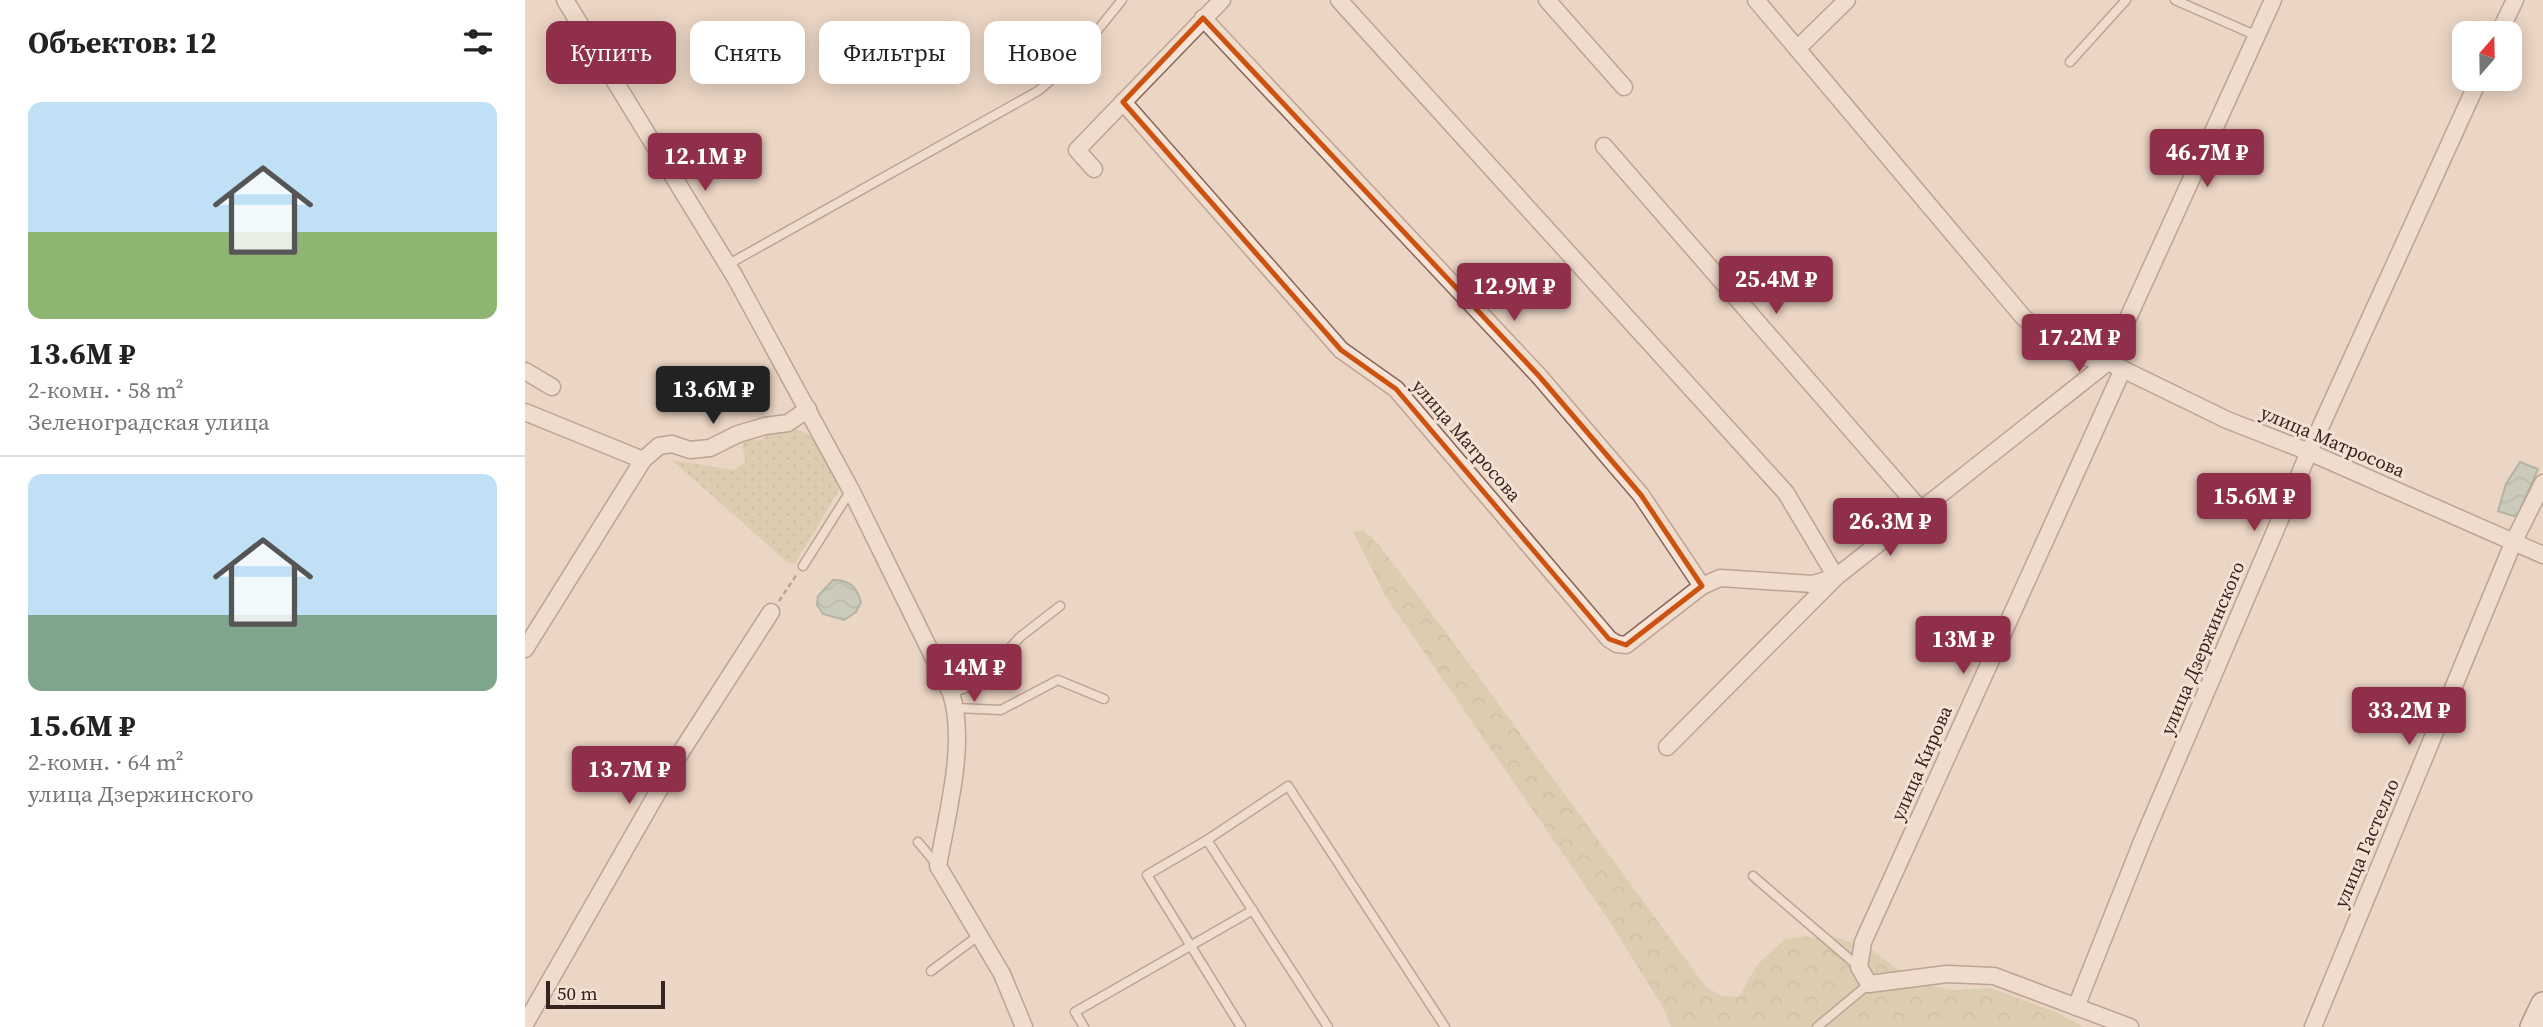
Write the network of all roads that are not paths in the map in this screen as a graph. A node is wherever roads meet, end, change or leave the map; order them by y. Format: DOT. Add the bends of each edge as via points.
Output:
graph roads {
  1 [pos="565,0"];
  2 [pos="1122,0"];
  3 [pos="1222,0"];
  4 [pos="1339,0"];
  5 [pos="1548,0"];
  6 [pos="1756,0"];
  7 [pos="1847,0"];
  8 [pos="2126,0"];
  9 [pos="2175,0"];
  10 [pos="2273,0"];
  11 [pos="2515,0"];
  12 [pos="1203,18"];
  13 [pos="2505,21"];
  14 [pos="2257,36"];
  15 [pos="1798,48"];
  16 [pos="2070,62"];
  17 [pos="1624,87"];
  18 [pos="2474,91"];
  19 [pos="1123,102"];
  20 [pos="1604,146"];
  21 [pos="1094,169"];
  22 [pos="727,265"];
  23 [pos="2108,362"];
  24 [pos="2123,369"];
  25 [pos="525,371"];
  26 [pos="552,387"];
  27 [pos="808,409"];
  28 [pos="525,412"];
  29 [pos="2309,452"];
  30 [pos="643,460"];
  31 [pos="2543,483"];
  32 [pos="851,490"];
  33 [pos="1921,510"];
  34 [pos="2514,541"];
  35 [pos="2543,555"];
  36 [pos="803,566"];
  37 [pos="1836,577"];
  38 [pos="1702,586"];
  39 [pos="1060,606"];
  40 [pos="771,612"];
  41 [pos="525,649"];
  42 [pos="1104,699"];
  43 [pos="953,701"];
  44 [pos="1667,747"];
  45 [pos="1207,840"];
  46 [pos="918,842"];
  47 [pos="938,866"];
  48 [pos="1753,876"];
  49 [pos="1253,910"];
  50 [pos="978,936"];
  51 [pos="1191,946"];
  52 [pos="1859,967"];
  53 [pos="931,971"];
  54 [pos="1869,984"];
  55 [pos="2543,1004"];
  56 [pos="2076,1007"];
  57 [pos="525,1024"];
  58 [pos="1024,1027"];
  59 [pos="1084,1027"];
  60 [pos="1241,1027"];
  61 [pos="1328,1027"];
  62 [pos="1445,1027"];
  63 [pos="1817,1027"];
  64 [pos="2130,1027"];
  65 [pos="2312,1027"];
  66 [pos="2532,1027"];
  1 -- 22 [label="street"];
  2 -- 22 [label="lane" via="1071,63 1038,92"];
  3 -- 12 [label="street"];
  4 -- 37 [label="street" via="1786,493"];
  5 -- 17 [label="street"];
  6 -- 15 [label="street, улица Матросова"];
  7 -- 15 [label="street"];
  8 -- 16 [label="lane"];
  9 -- 14 [label="lane"];
  10 -- 14 [label="street"];
  11 -- 13 [label="street"];
  12 -- 19 [label="street"];
  12 -- 38 [label="street" via="1539,376 1641,495"];
  14 -- 23 [label="street"];
  15 -- 23 [label="street, улица Матросова" via="2024,318 2060,345"];
  18 -- 29 [label="street, улица Дзержинского"];
  19 -- 21 [label="street" via="1077,150"];
  19 -- 38 [label="street, улица Матросова" via="1342,350 1396,389 1609,639 1626,645"];
  20 -- 33 [label="street"];
  22 -- 27 [label="street"];
  23 -- 24 [label="street, улица Матросова"];
  23 -- 33 [label="street, улица Матросова"];
  24 -- 29 [label="street, улица Матросова" via="2227,420"];
  24 -- 52 [label="street, улица Кирова" via="1863,942"];
  25 -- 26 [label="street"];
  27 -- 30 [label="street" via="788,422 756,428 710,448 659,446"];
  27 -- 32 [label="street"];
  28 -- 30 [label="street"];
  29 -- 34 [label="street, улица Матросова"];
  29 -- 56 [label="street, улица Дзержинского"];
  30 -- 41 [label="street"];
  31 -- 34 [label="street, улица Гастелло"];
  32 -- 36 [label="lane"];
  32 -- 43 [label="street"];
  33 -- 37 [label="street, улица Матросова"];
  34 -- 35 [label="street, улица Матросова"];
  34 -- 65 [label="street, улица Гастелло"];
  37 -- 38 [label="street, улица Матросова" via="1814,584 1720,578"];
  37 -- 44 [label="street, улица Матросова"];
  39 -- 43 [label="lane"];
  40 -- 57 [label="street" via="679,755"];
  42 -- 43 [label="lane" via="1058,680 1001,710"];
  43 -- 47 [label="street" via="956,757"];
  45 -- 49 [label="lane"];
  45 -- 51 [label="lane" via="1147,875"];
  45 -- 62 [label="lane" via="1288,786"];
  46 -- 47 [label="lane"];
  47 -- 50 [label="street"];
  48 -- 52 [label="lane"];
  49 -- 51 [label="lane"];
  49 -- 61 [label="lane"];
  50 -- 53 [label="lane"];
  50 -- 58 [label="street" via="1002,974"];
  51 -- 59 [label="lane" via="1075,1012"];
  51 -- 60 [label="lane"];
  52 -- 54 [label="street"];
  54 -- 56 [label="street" via="1947,974 1994,976"];
  54 -- 63 [label="lane"];
  55 -- 66 [label="street"];
  56 -- 64 [label="street"];
}
